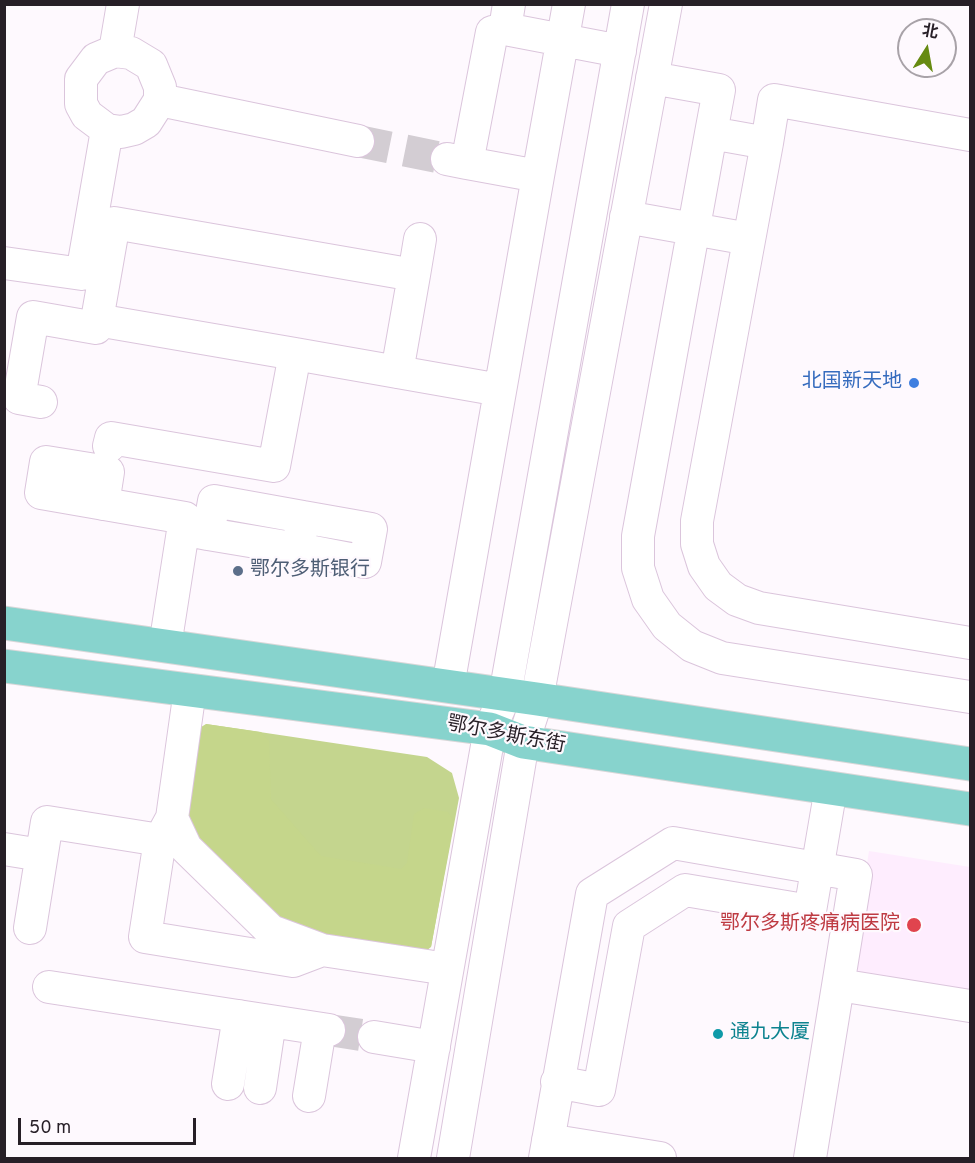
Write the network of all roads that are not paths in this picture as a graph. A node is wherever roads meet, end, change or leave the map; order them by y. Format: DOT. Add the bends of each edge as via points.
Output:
graph roads {
  1 [pos="123,4"];
  2 [pos="569,4"];
  3 [pos="628,4"];
  4 [pos="666,4"];
  5 [pos="507,17"];
  6 [pos="562,40"];
  7 [pos="116,51"];
  8 [pos="620,51"];
  9 [pos="652,78"];
  10 [pos="160,100"];
  11 [pos="107,130"];
  12 [pos="711,133"];
  13 [pos="970,135"];
  14 [pos="358,141"];
  15 [pos="767,143"];
  16 [pos="538,176"];
  17 [pos="626,218"];
  18 [pos="694,229"];
  19 [pos="420,239"];
  20 [pos="748,239"];
  21 [pos="4,263"];
  22 [pos="414,275"];
  23 [pos="97,320"];
  24 [pos="295,354"];
  25 [pos="397,372"];
  26 [pos="500,390"];
  27 [pos="41,402"];
  28 [pos="109,446"];
  29 [pos="103,504"];
  30 [pos="303,517"];
  31 [pos="195,532"];
  32 [pos="298,549"];
  33 [pos="4,624"];
  34 [pos="970,643"];
  35 [pos="165,646"];
  36 [pos="4,666"];
  37 [pos="448,686"];
  38 [pos="190,690"];
  39 [pos="505,694"];
  40 [pos="970,697"];
  41 [pos="537,699"];
  42 [pos="490,729"];
  43 [pos="523,742"];
  44 [pos="970,765"];
  45 [pos="831,788"];
  46 [pos="970,809"];
  47 [pos="166,829"];
  48 [pos="4,849"];
  49 [pos="41,855"];
  50 [pos="817,869"];
  51 [pos="30,928"];
  52 [pos="322,950"];
  53 [pos="447,969"];
  54 [pos="838,985"];
  55 [pos="49,987"];
  56 [pos="970,1006"];
  57 [pos="239,1016"];
  58 [pos="270,1021"];
  59 [pos="374,1037"];
  60 [pos="434,1047"];
  61 [pos="557,1082"];
  62 [pos="228,1084"];
  63 [pos="260,1088"];
  64 [pos="309,1096"];
  65 [pos="546,1149"];
  66 [pos="414,1158"];
  67 [pos="453,1158"];
  68 [pos="660,1158"];
  69 [pos="810,1158"];
  1 -- 7 [label="street"];
  2 -- 6 [label="street"];
  3 -- 8 [label="street"];
  4 -- 9 [label="street"];
  5 -- 6 [label="street"];
  5 -- 16 [label="street" via="492,32 457,161"];
  6 -- 8 [label="street"];
  6 -- 16 [label="street"];
  7 -- 10 [label="street" via="131,53 151,65 160,87"];
  7 -- 11 [label="street" via="96,59 87,68 80,92 87,115"];
  8 -- 39 [label="street"];
  9 -- 12 [label="street" via="719,90"];
  9 -- 17 [label="street"];
  10 -- 11 [label="street" via="146,122 134,129"];
  10 -- 14 [label="street"];
  11 -- 21 [label="street" via="82,274"];
  12 -- 15 [label="street"];
  12 -- 18 [label="street"];
  13 -- 15 [label="street" via="774,100"];
  15 -- 20 [label="street"];
  16 -- 26 [label="street"];
  17 -- 18 [label="street"];
  17 -- 41 [label="street"];
  18 -- 20 [label="street"];
  18 -- 40 [label="street" via="638,536 638,568 648,599 666,626 692,646 722,657"];
  19 -- 22 [label="street"];
  20 -- 34 [label="street" via="697,521 697,544 704,566 718,586 737,600 759,608"];
  22 -- 23 [label="street" via="114,223"];
  22 -- 25 [label="street"];
  23 -- 24 [label="street"];
  23 -- 27 [label="street" via="96,328 33,317 19,398"];
  24 -- 25 [label="street"];
  24 -- 28 [label="street" via="274,466 111,438"];
  25 -- 26 [label="street"];
  26 -- 37 [label="street"];
  29 -- 31 [label="street" via="185,518"];
  30 -- 31 [label="street" via="214,501"];
  30 -- 32 [label="street"];
  30 -- 32 [label="street" via="371,529 365,562"];
  31 -- 32 [label="street"];
  31 -- 35 [label="street"];
  33 -- 35 [label="main road, 鄂尔多斯东街"];
  35 -- 37 [label="main road, 鄂尔多斯东街"];
  36 -- 38 [label="main road, 鄂尔多斯东街"];
  37 -- 39 [label="main road, 鄂尔多斯东街"];
  38 -- 42 [label="main road, 鄂尔多斯东街"];
  38 -- 47 [label="street"];
  39 -- 41 [label="main road, 鄂尔多斯东街"];
  39 -- 42 [label="street"];
  41 -- 43 [label="street"];
  41 -- 44 [label="main road, 鄂尔多斯东街"];
  42 -- 43 [label="main road, 鄂尔多斯东街"];
  42 -- 53 [label="street"];
  43 -- 45 [label="main road, 鄂尔多斯东街"];
  43 -- 67 [label="street"];
  45 -- 46 [label="main road, 鄂尔多斯东街"];
  45 -- 50 [label="street"];
  47 -- 49 [label="street" via="47,822"];
  47 -- 52 [label="street" via="271,931"];
  47 -- 52 [label="street" via="145,937 293,961"];
  48 -- 49 [label="street"];
  49 -- 51 [label="street"];
  50 -- 54 [label="street" via="856,875"];
  50 -- 61 [label="street" via="673,843 592,894"];
  50 -- 61 [label="street" via="810,911 685,890 629,926 599,1090"];
  52 -- 53 [label="street"];
  53 -- 60 [label="street"];
  54 -- 56 [label="street"];
  54 -- 69 [label="street"];
  55 -- 57 [label="street"];
  57 -- 58 [label="street"];
  57 -- 62 [label="street"];
  58 -- 63 [label="street"];
  58 -- 64 [label="street" via="325,1030"];
  59 -- 60 [label="street"];
  60 -- 66 [label="street"];
  61 -- 65 [label="street"];
  65 -- 68 [label="street"];
}
